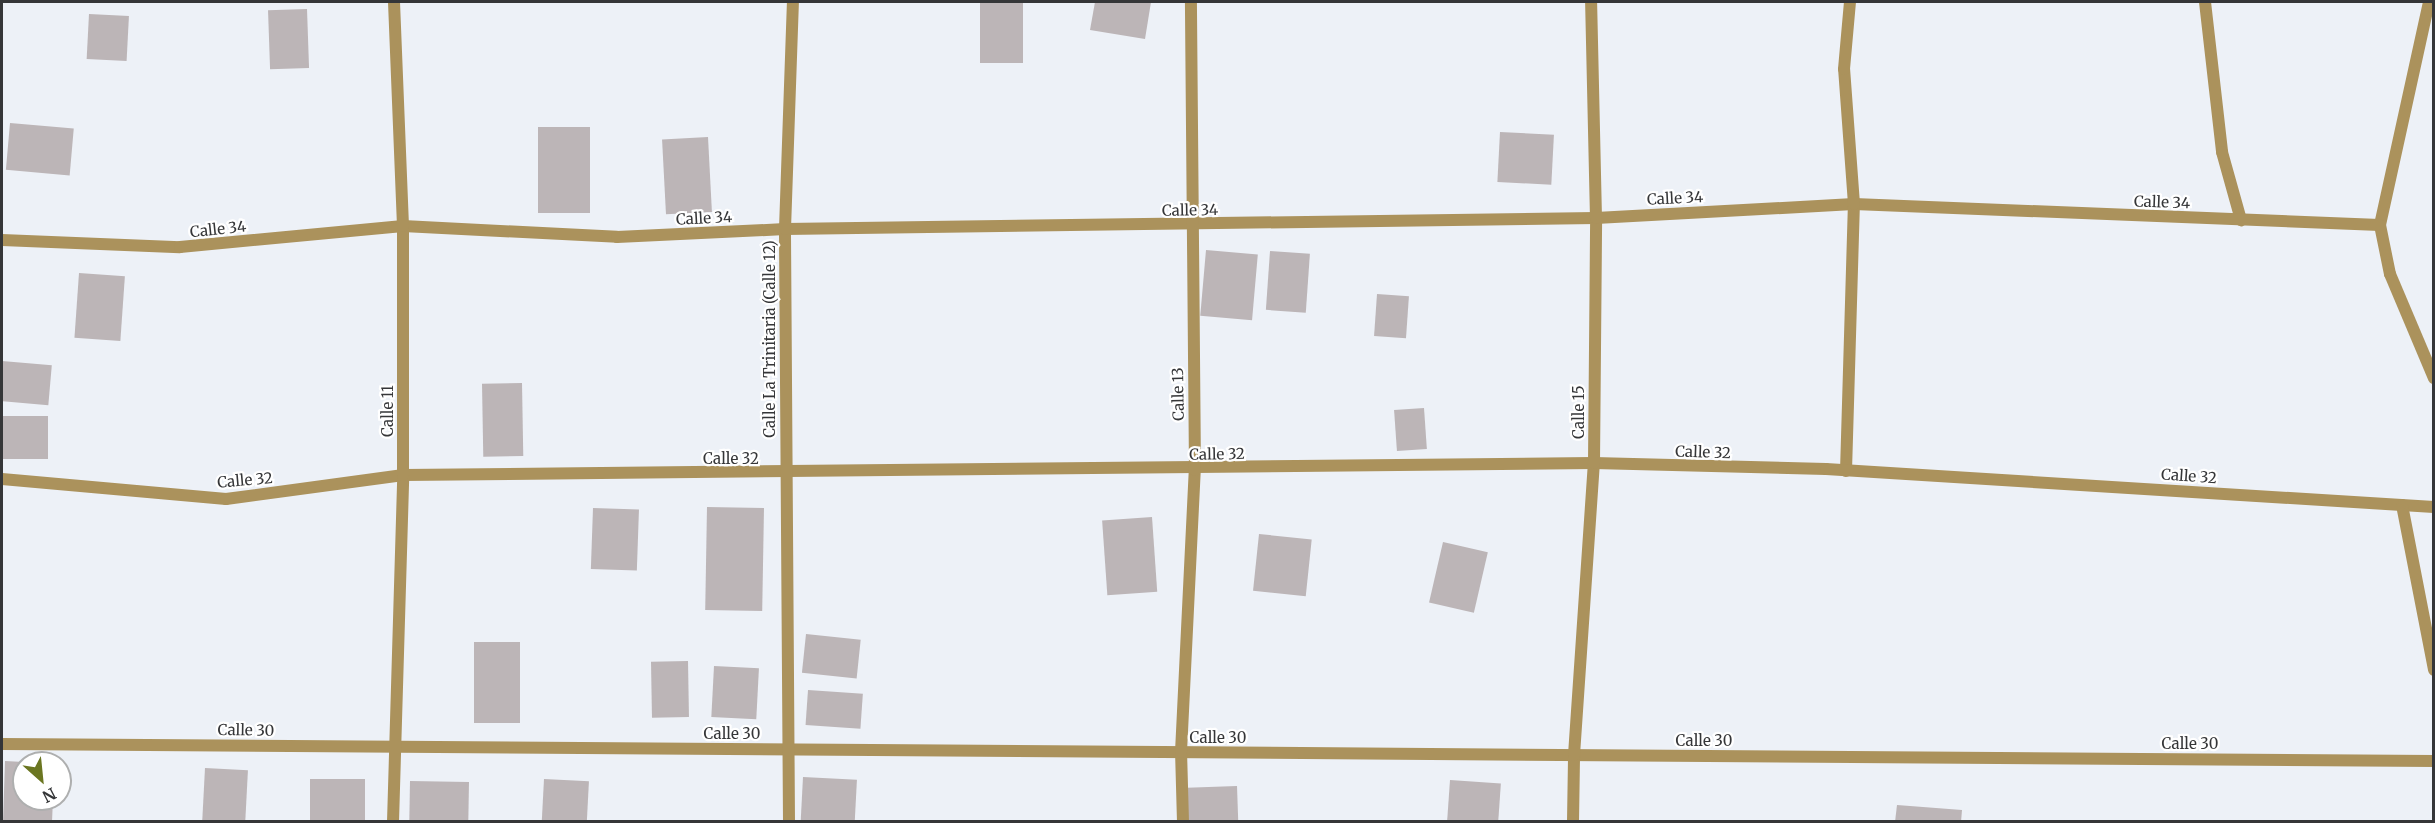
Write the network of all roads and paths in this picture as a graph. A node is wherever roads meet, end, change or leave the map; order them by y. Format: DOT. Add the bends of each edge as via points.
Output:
graph roads {
  1 [pos="394,2"];
  2 [pos="793,2"];
  3 [pos="1191,2"];
  4 [pos="1591,2"];
  5 [pos="1850,2"];
  6 [pos="2205,2"];
  7 [pos="2429,2"];
  8 [pos="1854,204"];
  9 [pos="1596,218"];
  10 [pos="2241,220"];
  11 [pos="1191,225"];
  12 [pos="2380,225"];
  13 [pos="403,226"];
  14 [pos="785,229"];
  15 [pos="2,240"];
  16 [pos="2433,378"];
  17 [pos="1594,463"];
  18 [pos="1195,470"];
  19 [pos="1845,471"];
  20 [pos="785,474"];
  21 [pos="403,476"];
  22 [pos="2,479"];
  23 [pos="2402,505"];
  24 [pos="2433,507"];
  25 [pos="2433,670"];
  26 [pos="2,744"];
  27 [pos="395,747"];
  28 [pos="790,749"];
  29 [pos="1180,752"];
  30 [pos="1574,755"];
  31 [pos="2433,761"];
  32 [pos="393,822"];
  33 [pos="789,822"];
  34 [pos="1183,822"];
  35 [pos="1573,822"];
  1 -- 13 [label="street, Calle 11"];
  2 -- 14 [label="street, Calle La Trinitaria (Calle 12)"];
  3 -- 11 [label="street, Calle 13"];
  4 -- 9 [label="street, Calle 15"];
  5 -- 8 [label="street" via="1844,69"];
  6 -- 10 [label="street" via="2222,152"];
  7 -- 12 [label="street"];
  8 -- 9 [label="street, Calle 34"];
  8 -- 10 [label="street, Calle 34"];
  8 -- 19 [label="street"];
  9 -- 11 [label="street, Calle 34"];
  9 -- 17 [label="street, Calle 15"];
  10 -- 12 [label="street, Calle 34"];
  11 -- 14 [label="street, Calle 34"];
  11 -- 18 [label="street, Calle 13"];
  12 -- 16 [label="street" via="2390,274"];
  13 -- 14 [label="street, Calle 34" via="617,237"];
  13 -- 15 [label="street, Calle 34" via="180,248"];
  13 -- 21 [label="street, Calle 11"];
  14 -- 20 [label="street, Calle La Trinitaria (Calle 12)"];
  17 -- 18 [label="street, Calle 32"];
  17 -- 19 [label="street, Calle 32"];
  17 -- 30 [label="street, Calle 15"];
  18 -- 20 [label="street, Calle 32"];
  18 -- 29 [label="street, Calle 13"];
  19 -- 23 [label="street, Calle 32"];
  20 -- 21 [label="street, Calle 32"];
  20 -- 28 [label="street, Calle La Trinitaria (Calle 12)"];
  21 -- 22 [label="street, Calle 32" via="226,499"];
  21 -- 27 [label="street, Calle 11"];
  23 -- 24 [label="street, Calle 32"];
  23 -- 25 [label="street"];
  26 -- 27 [label="street, Calle 30"];
  27 -- 28 [label="street, Calle 30"];
  27 -- 32 [label="street, Calle 11"];
  28 -- 29 [label="street, Calle 30"];
  28 -- 33 [label="street, Calle La Trinitaria (Calle 12)"];
  29 -- 30 [label="street, Calle 30"];
  29 -- 34 [label="street, Calle 13"];
  30 -- 31 [label="street, Calle 30"];
  30 -- 35 [label="street, Calle 15"];
}
